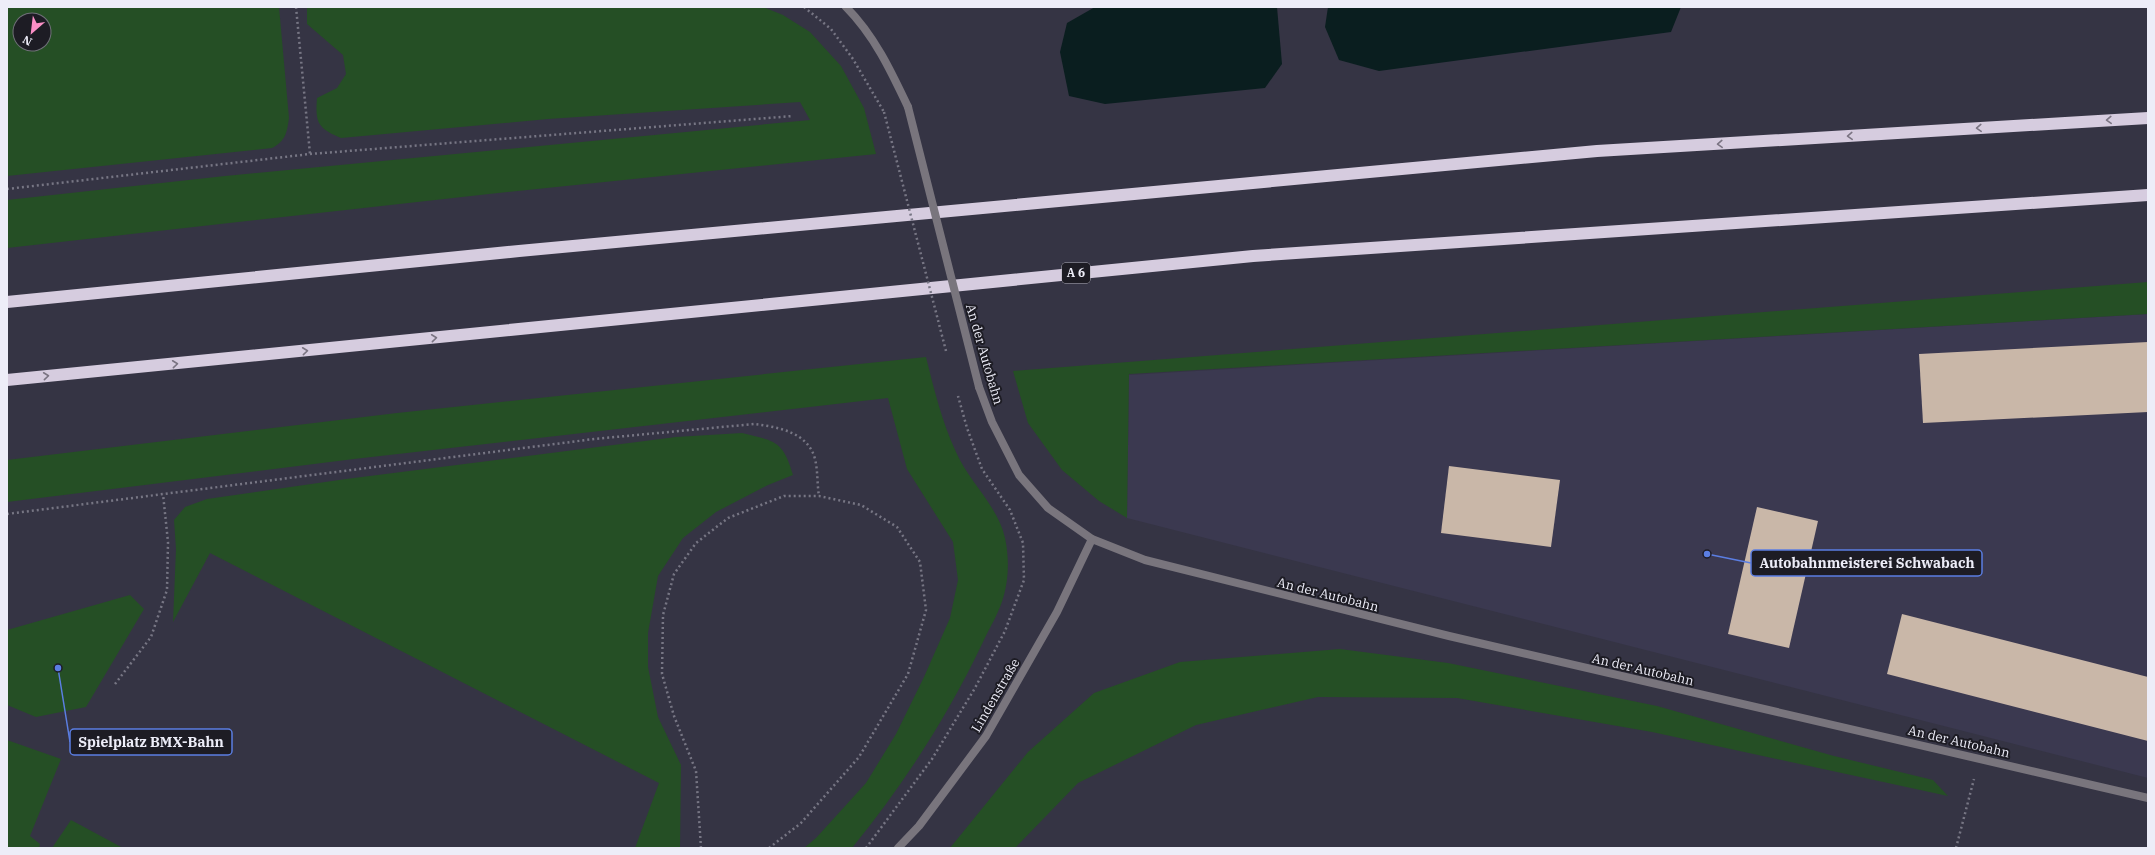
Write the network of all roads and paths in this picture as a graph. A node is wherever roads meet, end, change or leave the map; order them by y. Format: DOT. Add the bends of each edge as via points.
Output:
graph roads {
  1 [pos="296,7"];
  2 [pos="804,7"];
  3 [pos="846,7"];
  4 [pos="793,116"];
  5 [pos="2148,118"];
  6 [pos="310,154"];
  7 [pos="7,189"];
  8 [pos="2148,195"];
  9 [pos="7,302"];
  10 [pos="946,352"];
  11 [pos="7,380"];
  12 [pos="956,390"];
  13 [pos="163,494"];
  14 [pos="819,496"];
  15 [pos="7,514"];
  16 [pos="1092,539"];
  17 [pos="115,684"];
  18 [pos="1980,758"];
  19 [pos="2148,798"];
  20 [pos="701,848"];
  21 [pos="769,848"];
  22 [pos="866,848"];
  23 [pos="898,848"];
  24 [pos="1956,848"];
  1 -- 6 [label="path"];
  2 -- 10 [label="path, bridge" via="831,30 853,59 884,112"];
  3 -- 16 [label="street, An der Autobahn, bridge" via="859,20 887,64 908,107 979,387 992,422 1019,474 1048,508"];
  4 -- 6 [label="path"];
  5 -- 9 [label="highway, one-way" via="1597,151 526,250"];
  6 -- 7 [label="path"];
  11 -- 8 [label="highway, A 6, one-way" via="1252,256"];
  12 -- 22 [label="path" via="982,469 1010,510 1023,543 1024,580 1005,631 975,688 932,759"];
  13 -- 14 [label="path" via="594,439 754,424 778,427 803,439 815,458"];
  13 -- 15 [label="path"];
  13 -- 17 [label="path" via="168,542 167,590 151,636"];
  14 -- 20 [label="path" via="784,496 728,518 696,543 674,574 663,615 662,674 674,716 696,771"];
  14 -- 21 [label="path" via="861,505 897,527 920,562 926,610 908,674 859,757 801,823"];
  16 -- 18 [label="street, An der Autobahn" via="1144,560 1222,581"];
  16 -- 23 [label="street, Lindenstraße" via="1057,612 986,736 919,826"];
  18 -- 19 [label="street, An der Autobahn"];
  18 -- 24 [label="path"];
}
